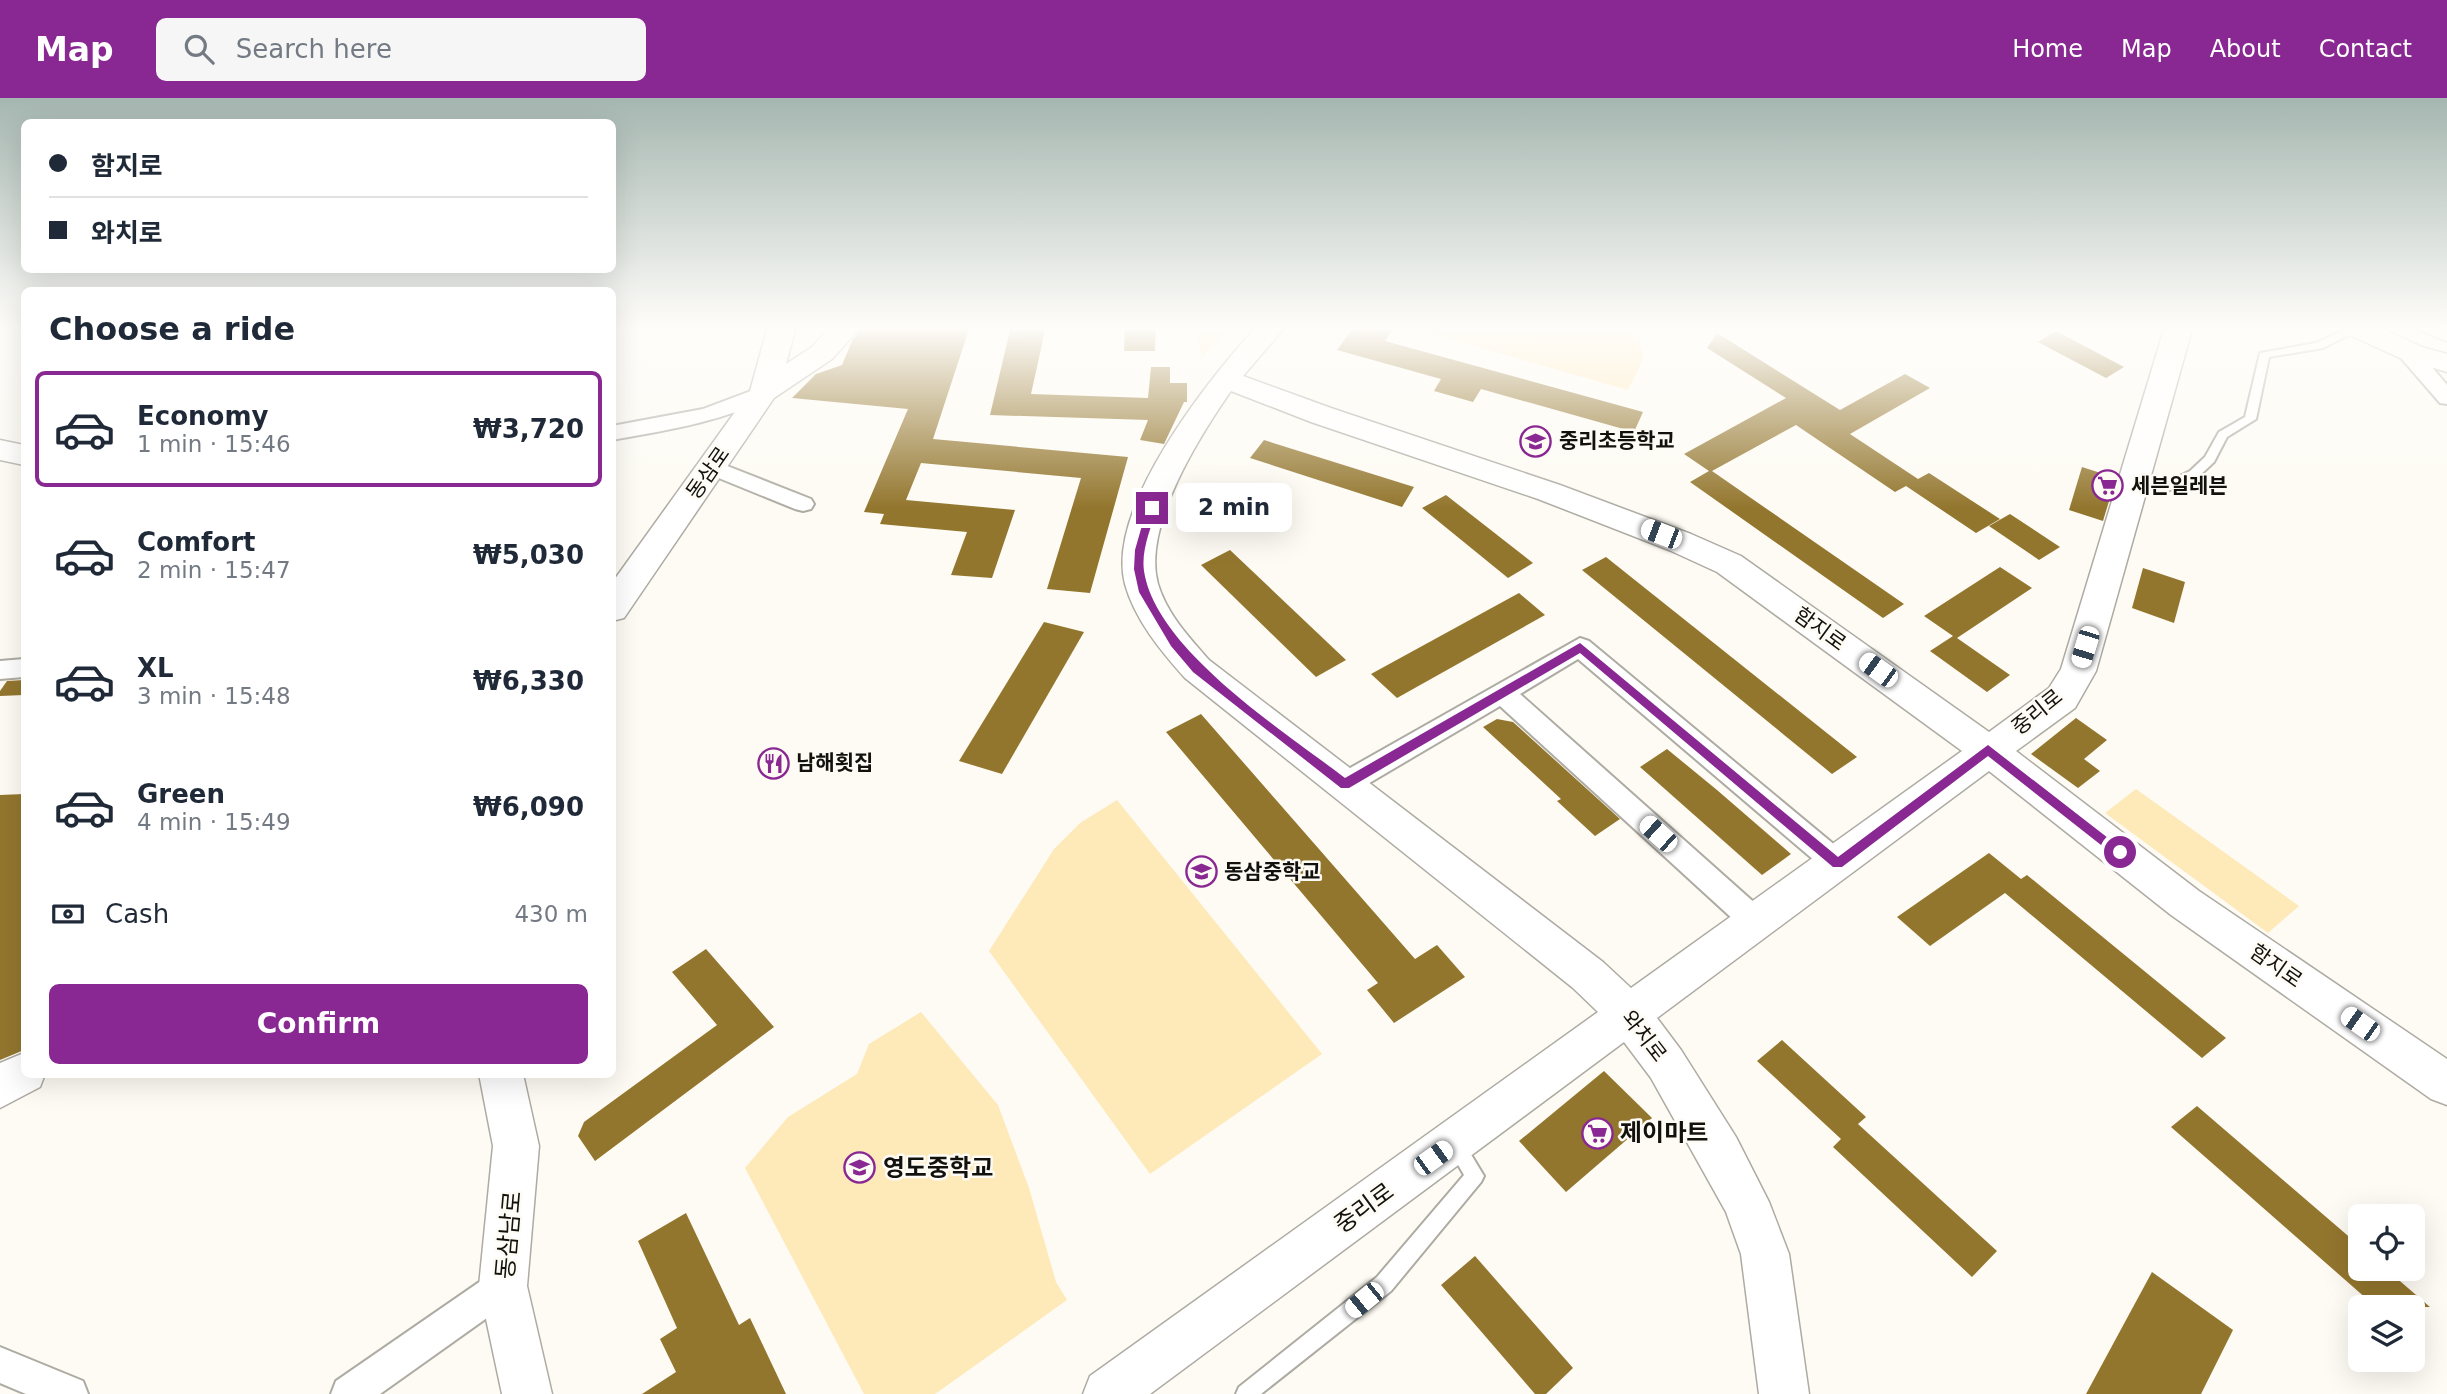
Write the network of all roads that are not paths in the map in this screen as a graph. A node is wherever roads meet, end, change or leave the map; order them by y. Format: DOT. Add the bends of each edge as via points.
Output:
graph roads {
  1 [pos="766,386"];
  2 [pos="772,386"];
  3 [pos="1221,386"];
  4 [pos="1246,386"];
  5 [pos="2161,386"];
  6 [pos="2257,386"];
  7 [pos="764,392"];
  8 [pos="616,432"];
  9 [pos="0,450"];
  10 [pos="21,454"];
  11 [pos="712,467"];
  12 [pos="2133,482"];
  13 [pos="803,504"];
  14 [pos="616,603"];
  15 [pos="21,668"];
  16 [pos="0,670"];
  17 [pos="1502,693"];
  18 [pos="1988,750"];
  19 [pos="1345,784"];
  20 [pos="1838,864"];
  21 [pos="1756,922"];
  22 [pos="1629,1014"];
  23 [pos="21,1075"];
  24 [pos="502,1078"];
  25 [pos="2447,1084"];
  26 [pos="0,1087"];
  27 [pos="1455,1143"];
  28 [pos="503,1286"];
  29 [pos="0,1365"];
  30 [pos="70,1394"];
  31 [pos="349,1394"];
  32 [pos="527,1394"];
  33 [pos="1108,1394"];
  34 [pos="1246,1394"];
  35 [pos="1784,1394"];
  1 -- 7 [label="main road, 동삼로"];
  2 -- 7 [label="street"];
  3 -- 19 [label="street, 와치로" via="1152,508 1140,550 1144,592 1197,669"];
  4 -- 18 [label="street, 함지로" via="1549,492 1729,564"];
  5 -- 12 [label="street, 중리로"];
  6 -- 12 [label="lane" via="2250,419 2224,435 2210,459 2194,474 2161,490"];
  7 -- 8 [label="street" via="715,414"];
  7 -- 11 [label="street, 동삼로"];
  9 -- 10 [label="street"];
  11 -- 13 [label="street"];
  11 -- 14 [label="street, 동삼로"];
  12 -- 18 [label="street, 중리로" via="2078,671 2062,698"];
  15 -- 16 [label="street"];
  17 -- 19 [label="street"];
  17 -- 20 [label="street" via="1580,647"];
  17 -- 21 [label="street"];
  18 -- 20 [label="street, 중리로"];
  18 -- 25 [label="street, 함지로" via="2185,903"];
  19 -- 22 [label="street, 와치로" via="1588,975"];
  20 -- 21 [label="street, 중리로"];
  21 -- 22 [label="street, 중리로"];
  22 -- 27 [label="street, 중리로"];
  22 -- 35 [label="street, 와치로" via="1666,1064 1746,1202 1765,1254"];
  23 -- 26 [label="street"];
  24 -- 28 [label="street, 동삼남로" via="516,1146"];
  27 -- 33 [label="street, 중리로"];
  27 -- 34 [label="lane" via="1475,1176 1384,1284"];
  28 -- 31 [label="street"];
  28 -- 32 [label="street, 동삼남로"];
  29 -- 30 [label="street"];
}
